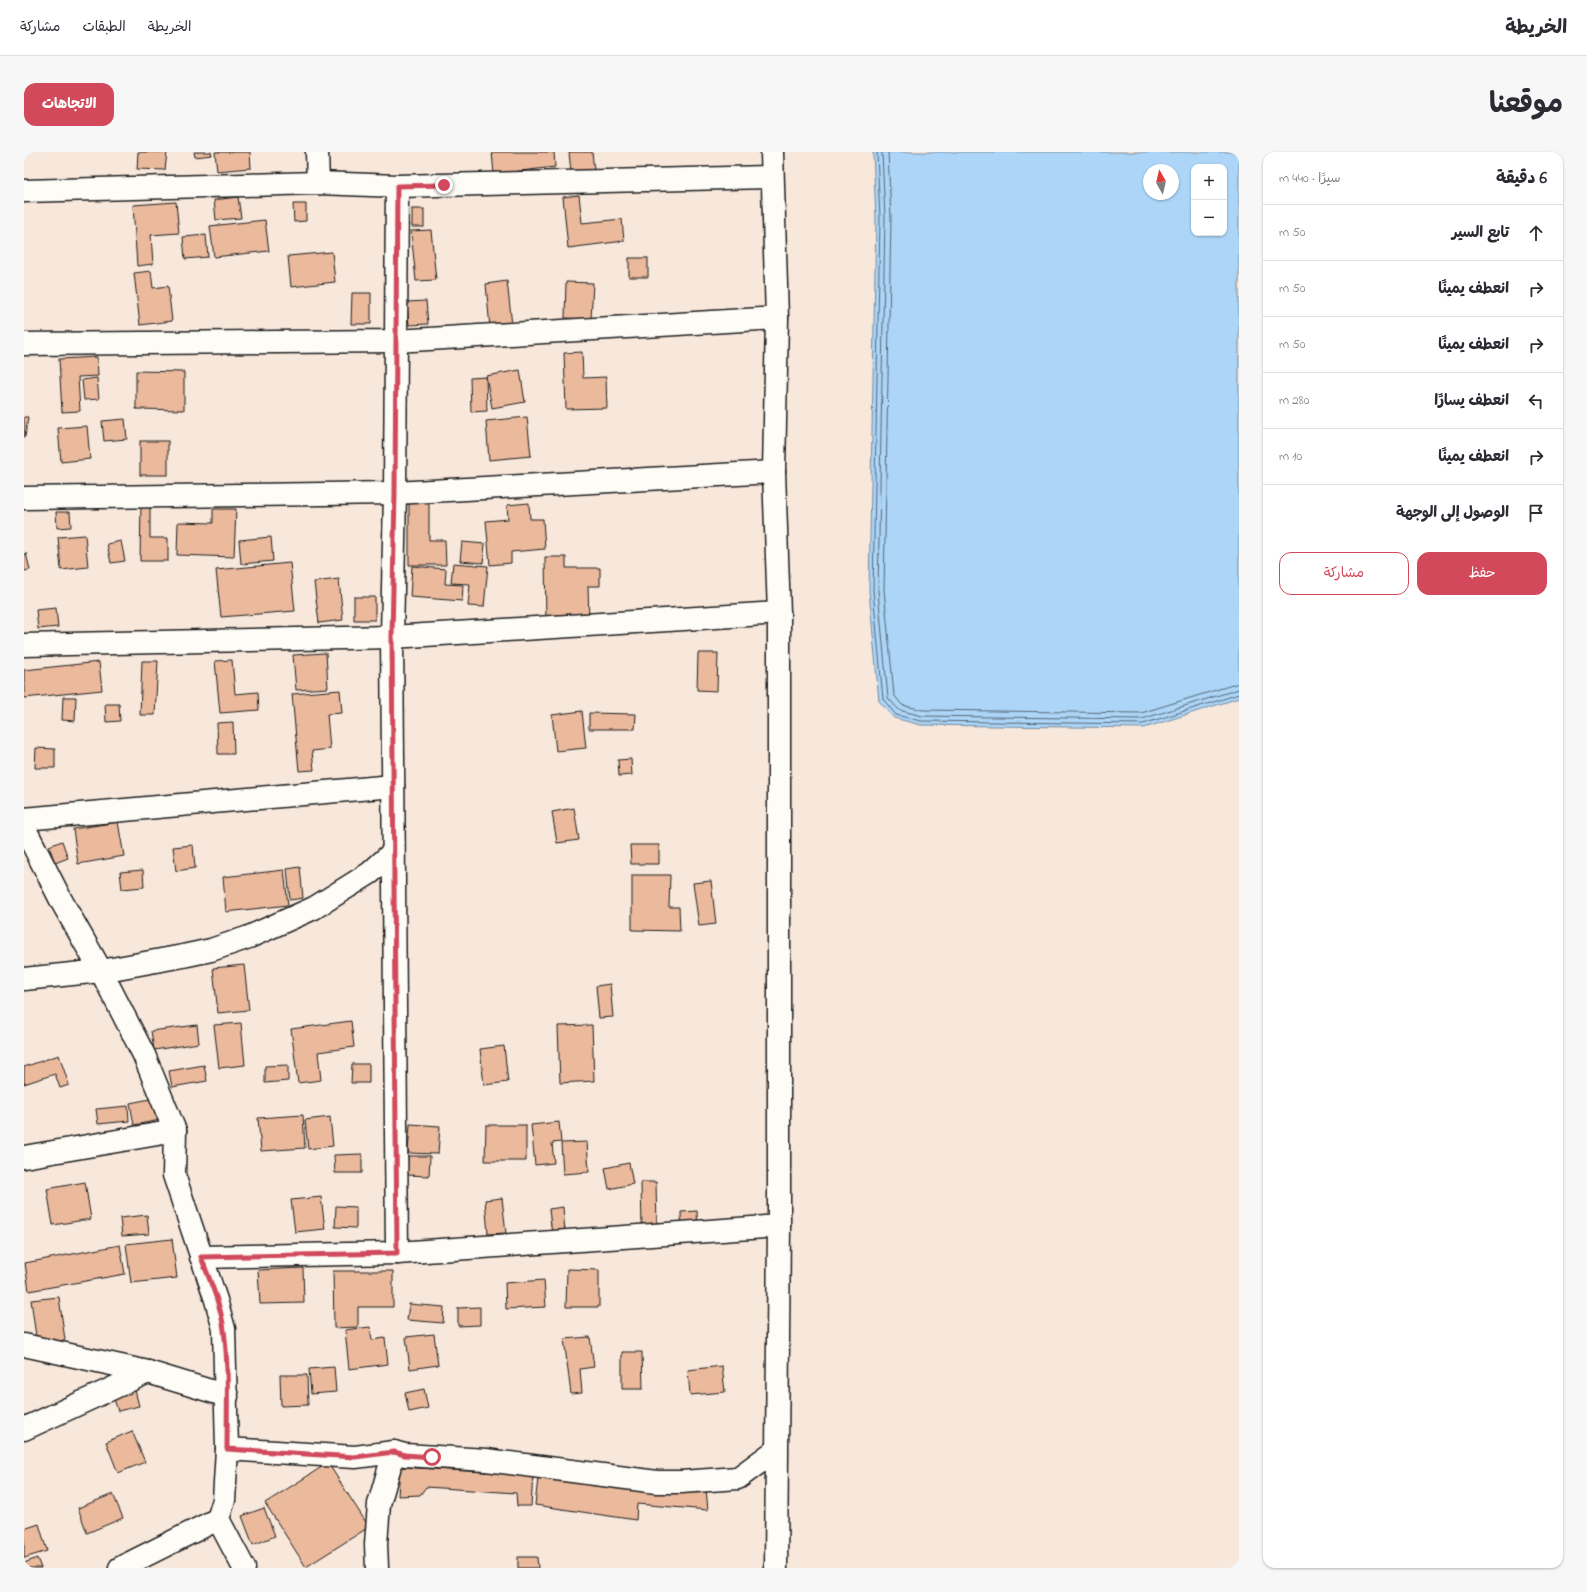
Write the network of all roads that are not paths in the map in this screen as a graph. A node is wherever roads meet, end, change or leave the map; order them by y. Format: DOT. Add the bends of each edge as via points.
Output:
graph roads {
  1 [pos="317,152"];
  2 [pos="772,152"];
  3 [pos="772,177"];
  4 [pos="318,183"];
  5 [pos="397,186"];
  6 [pos="24,191"];
  7 [pos="777,318"];
  8 [pos="396,341"];
  9 [pos="24,344"];
  10 [pos="774,472"];
  11 [pos="395,493"];
  12 [pos="24,498"];
  13 [pos="779,613"];
  14 [pos="392,637"];
  15 [pos="24,645"];
  16 [pos="393,786"];
  17 [pos="24,819"];
  18 [pos="24,827"];
  19 [pos="393,852"];
  20 [pos="101,971"];
  21 [pos="24,979"];
  22 [pos="175,1131"];
  23 [pos="24,1157"];
  24 [pos="779,1226"];
  25 [pos="397,1253"];
  26 [pos="201,1257"];
  27 [pos="24,1345"];
  28 [pos="148,1372"];
  29 [pos="227,1396"];
  30 [pos="24,1429"];
  31 [pos="227,1449"];
  32 [pos="776,1450"];
  33 [pos="394,1452"];
  34 [pos="218,1519"];
  35 [pos="120,1568"];
  36 [pos="244,1568"];
  37 [pos="377,1568"];
  38 [pos="776,1568"];
  1 -- 4 [label="street"];
  2 -- 3 [label="street"];
  3 -- 5 [label="street"];
  3 -- 7 [label="street"];
  4 -- 5 [label="street"];
  4 -- 6 [label="street"];
  5 -- 8 [label="street"];
  7 -- 8 [label="street"];
  7 -- 10 [label="street"];
  8 -- 9 [label="street"];
  8 -- 11 [label="street"];
  10 -- 11 [label="street"];
  10 -- 13 [label="street"];
  11 -- 12 [label="street"];
  11 -- 14 [label="street"];
  13 -- 14 [label="street"];
  13 -- 24 [label="street"];
  14 -- 15 [label="street"];
  14 -- 16 [label="street"];
  16 -- 17 [label="street"];
  16 -- 19 [label="street"];
  18 -- 20 [label="street"];
  19 -- 20 [label="street" via="370,873 314,908 249,937 190,955"];
  19 -- 25 [label="street"];
  20 -- 21 [label="street"];
  20 -- 22 [label="street" via="144,1055"];
  22 -- 23 [label="street"];
  22 -- 26 [label="street" via="174,1175"];
  24 -- 25 [label="street"];
  24 -- 32 [label="street"];
  25 -- 26 [label="street"];
  26 -- 29 [label="street" via="224,1329"];
  27 -- 28 [label="street"];
  28 -- 29 [label="street"];
  28 -- 30 [label="street"];
  29 -- 31 [label="street"];
  31 -- 33 [label="street" via="355,1457"];
  31 -- 34 [label="street" via="224,1500"];
  32 -- 33 [label="street" via="738,1478 681,1482 656,1482 486,1460 405,1455"];
  32 -- 38 [label="street"];
  33 -- 37 [label="street" via="379,1504"];
  34 -- 35 [label="street"];
  34 -- 36 [label="street"];
}
